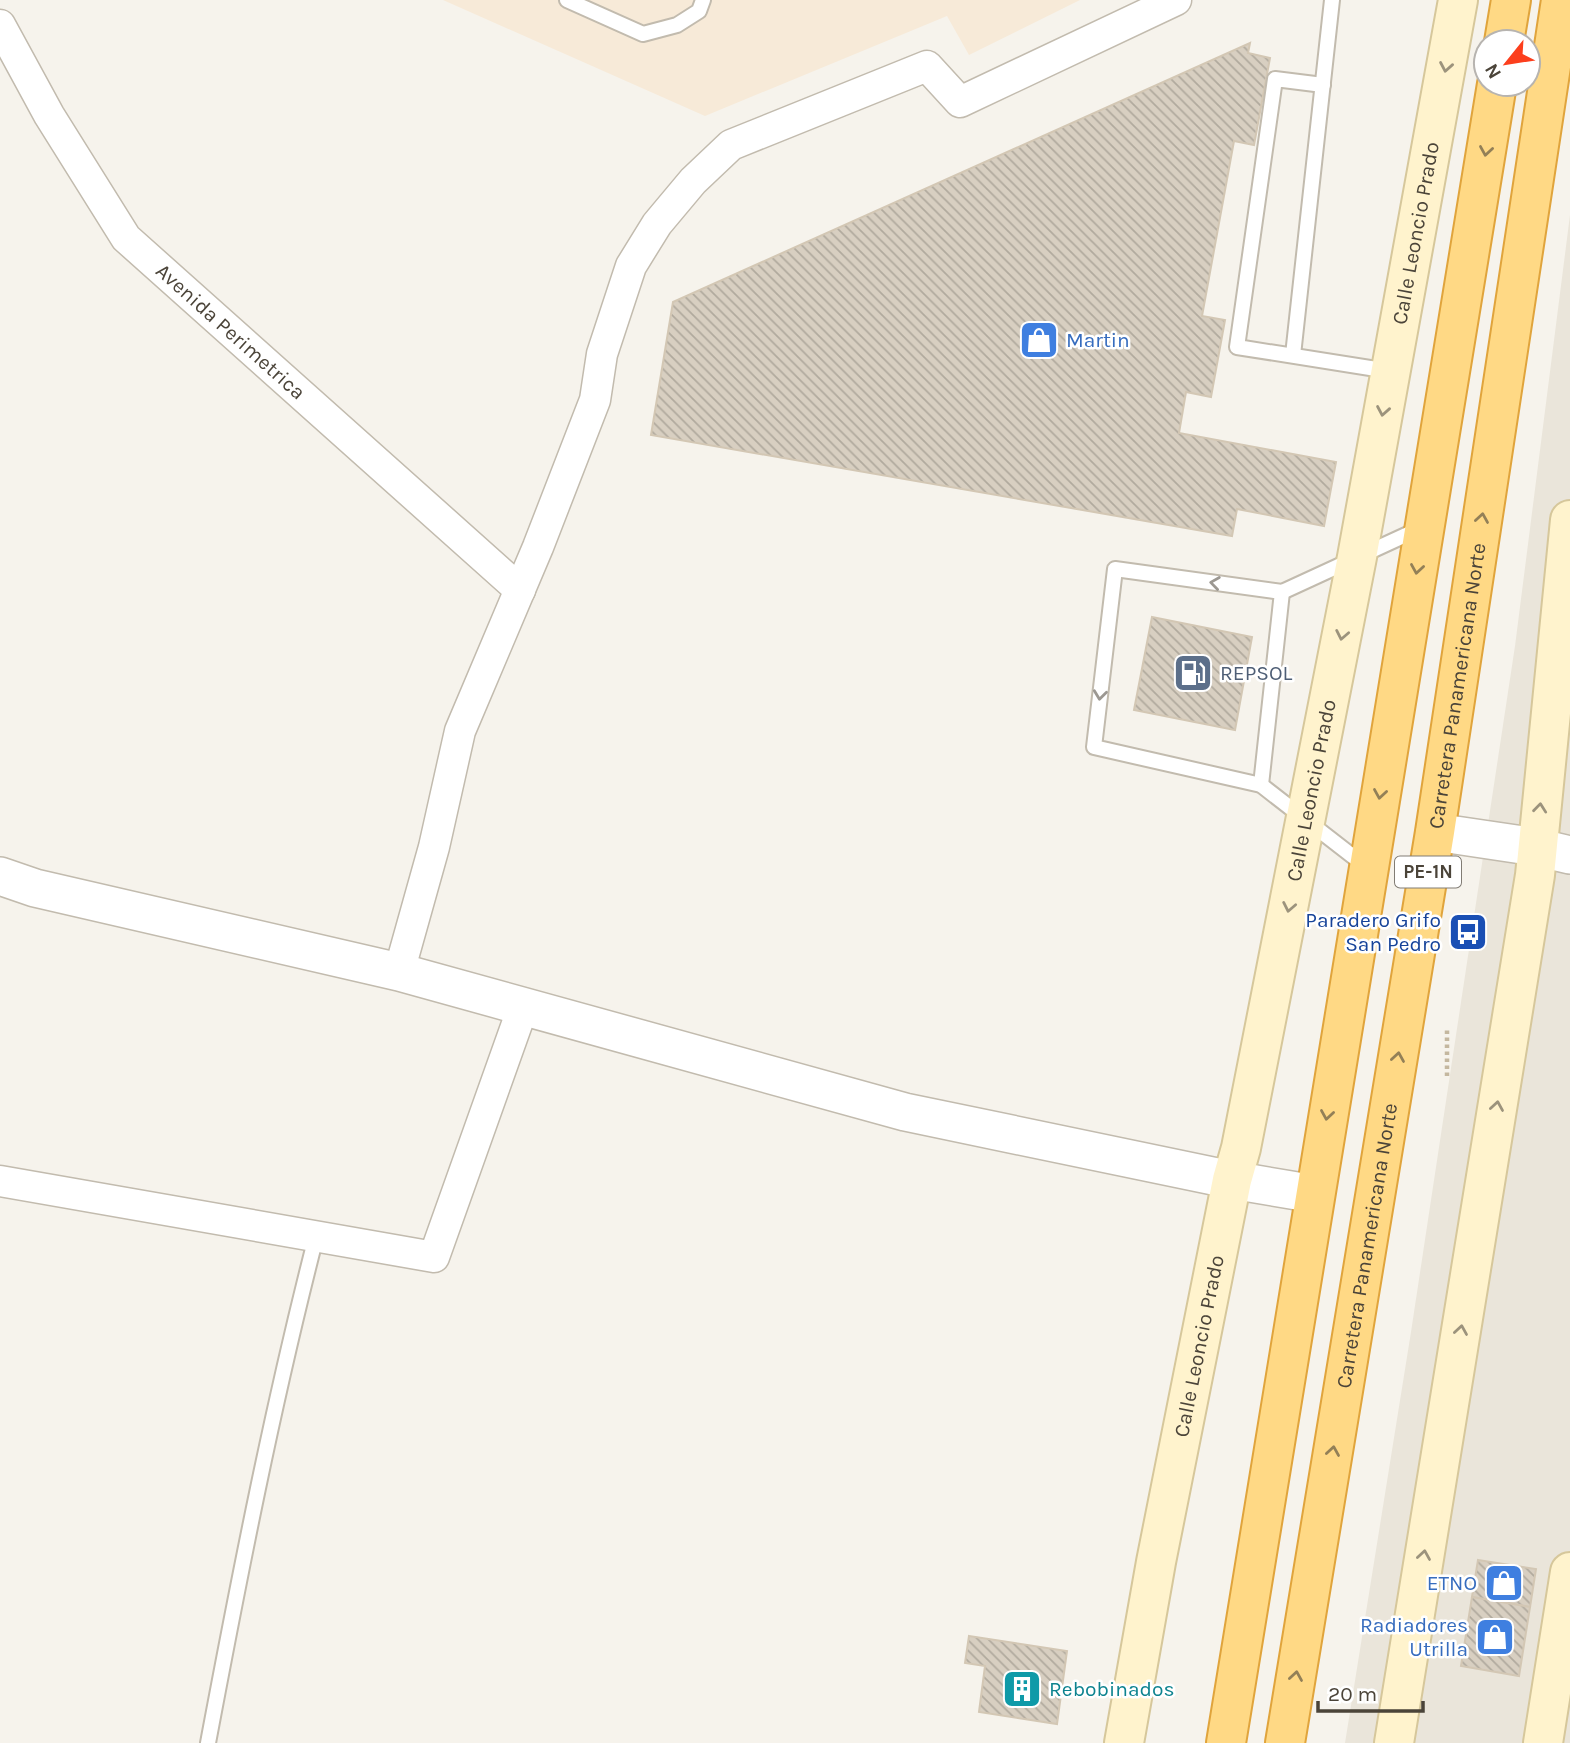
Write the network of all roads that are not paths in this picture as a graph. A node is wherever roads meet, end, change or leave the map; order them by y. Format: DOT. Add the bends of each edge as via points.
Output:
graph roads {
  1 [pos="567,0"];
  2 [pos="703,0"];
  3 [pos="1176,0"];
  4 [pos="1332,0"];
  5 [pos="1458,0"];
  6 [pos="1511,0"];
  7 [pos="1562,0"];
  8 [pos="0,25"];
  9 [pos="1506,28"];
  10 [pos="1323,85"];
  11 [pos="1495,98"];
  12 [pos="1293,355"];
  13 [pos="1390,371"];
  14 [pos="1570,520"];
  15 [pos="1424,527"];
  16 [pos="1357,557"];
  17 [pos="520,590"];
  18 [pos="1282,593"];
  19 [pos="1261,785"];
  20 [pos="1307,819"];
  21 [pos="1435,832"];
  22 [pos="1553,851"];
  23 [pos="1368,868"];
  24 [pos="0,876"];
  25 [pos="399,972"];
  26 [pos="523,1007"];
  27 [pos="1232,1180"];
  28 [pos="0,1183"];
  29 [pos="1315,1194"];
  30 [pos="316,1237"];
  31 [pos="1570,1572"];
  32 [pos="208,1743"];
  33 [pos="1124,1743"];
  34 [pos="1226,1743"];
  35 [pos="1284,1743"];
  36 [pos="1394,1743"];
  37 [pos="1543,1743"];
  1 -- 2 [label="lane" via="643,34 677,25 699,11"];
  3 -- 17 [label="street" via="960,102 927,66 731,145 664,216 631,266 602,354 595,400"];
  4 -- 10 [label="lane"];
  5 -- 13 [label="main road, Calle Leoncio Prado, one-way"];
  6 -- 9 [label="highway"];
  21 -- 7 [label="highway, Carretera Panamericana Norte / PE-1N, one-way"];
  8 -- 17 [label="street, Avenida Perimetrica" via="48,115 126,238"];
  10 -- 12 [label="lane"];
  10 -- 12 [label="lane" via="1275,79 1237,346"];
  11 -- 15 [label="highway, PE-1N, one-way"];
  12 -- 13 [label="lane"];
  13 -- 16 [label="main road, Calle Leoncio Prado, one-way"];
  22 -- 14 [label="main road, one-way"];
  15 -- 16 [label="lane"];
  15 -- 23 [label="highway, PE-1N, one-way"];
  16 -- 18 [label="lane"];
  16 -- 20 [label="main road, Calle Leoncio Prado, one-way"];
  17 -- 25 [label="street" via="460,732"];
  18 -- 19 [label="lane"];
  18 -- 19 [label="lane, one-way" via="1115,569 1094,747"];
  19 -- 20 [label="lane"];
  20 -- 23 [label="lane"];
  20 -- 27 [label="main road, Calle Leoncio Prado, one-way"];
  21 -- 22 [label="street"];
  35 -- 21 [label="highway, Carretera Panamericana Norte / PE-1N, one-way"];
  36 -- 22 [label="main road, one-way" via="1535,875"];
  23 -- 29 [label="highway, PE-1N, one-way"];
  24 -- 25 [label="street"];
  25 -- 26 [label="street"];
  26 -- 27 [label="street" via="905,1112"];
  26 -- 30 [label="street" via="434,1257"];
  27 -- 29 [label="street"];
  27 -- 33 [label="main road, Calle Leoncio Prado"];
  28 -- 30 [label="street"];
  29 -- 34 [label="highway, PE-1N"];
  30 -- 32 [label="lane" via="248,1527"];
  31 -- 37 [label="main road"];
}
